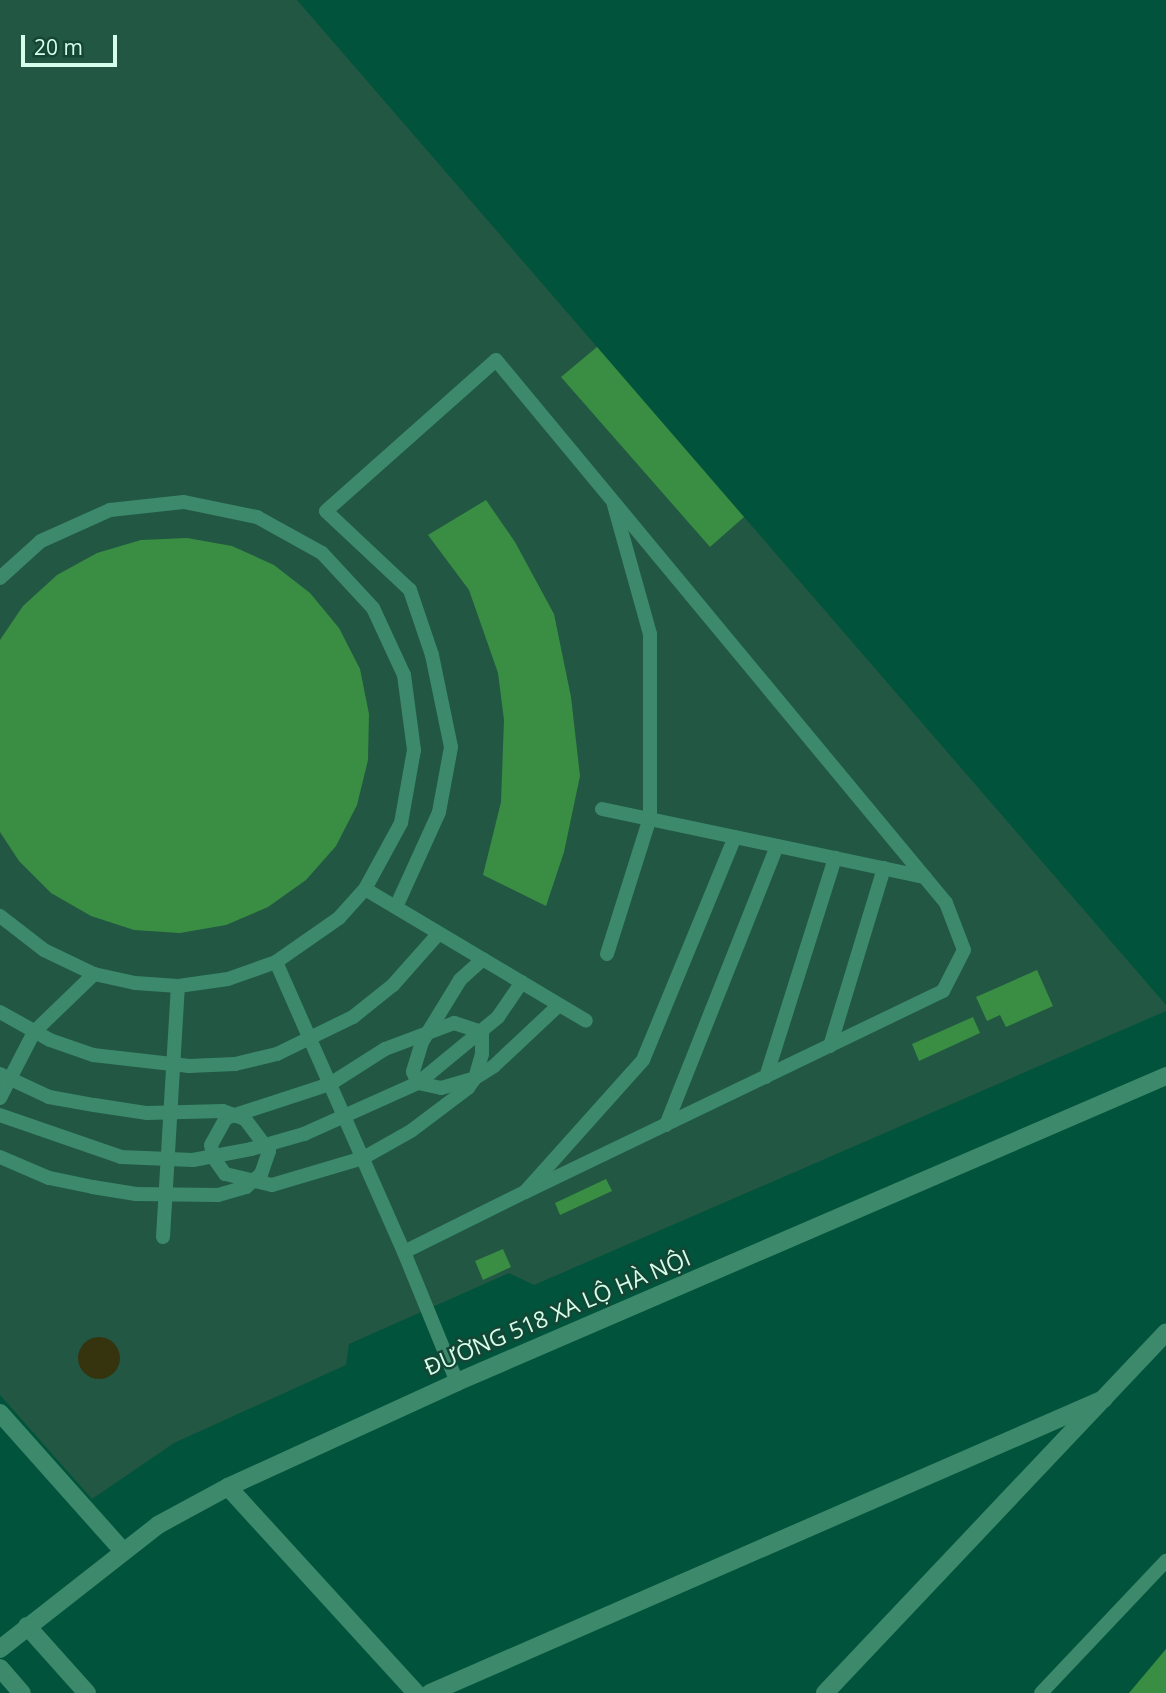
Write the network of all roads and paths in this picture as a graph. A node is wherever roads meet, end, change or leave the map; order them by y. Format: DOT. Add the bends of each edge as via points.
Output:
graph roads {
  1 [pos="613,500"];
  2 [pos="0,578"];
  3 [pos="602,808"];
  4 [pos="650,818"];
  5 [pos="735,837"];
  6 [pos="777,846"];
  7 [pos="835,858"];
  8 [pos="884,869"];
  9 [pos="925,877"];
  10 [pos="365,889"];
  11 [pos="396,908"];
  12 [pos="0,916"];
  13 [pos="439,933"];
  14 [pos="607,954"];
  15 [pos="483,959"];
  16 [pos="276,962"];
  17 [pos="94,974"];
  18 [pos="522,982"];
  19 [pos="178,986"];
  20 [pos="559,1004"];
  21 [pos="0,1012"];
  22 [pos="586,1021"];
  23 [pos="34,1031"];
  24 [pos="428,1031"];
  25 [pos="482,1032"];
  26 [pos="310,1038"];
  27 [pos="831,1046"];
  28 [pos="173,1065"];
  29 [pos="1166,1076"];
  30 [pos="5,1077"];
  31 [pos="766,1077"];
  32 [pos="475,1078"];
  33 [pos="418,1083"];
  34 [pos="330,1084"];
  35 [pos="0,1098"];
  36 [pos="170,1112"];
  37 [pos="0,1115"];
  38 [pos="234,1115"];
  39 [pos="344,1116"];
  40 [pos="666,1125"];
  41 [pos="265,1145"];
  42 [pos="0,1157"];
  43 [pos="213,1157"];
  44 [pos="363,1158"];
  45 [pos="167,1159"];
  46 [pos="252,1182"];
  47 [pos="525,1192"];
  48 [pos="165,1194"];
  49 [pos="163,1237"];
  50 [pos="404,1252"];
  51 [pos="1166,1333"];
  52 [pos="457,1382"];
  53 [pos="1104,1399"];
  54 [pos="0,1413"];
  55 [pos="228,1487"];
  56 [pos="123,1551"];
  57 [pos="1166,1561"];
  58 [pos="27,1626"];
  59 [pos="0,1649"];
  60 [pos="0,1668"];
  61 [pos="22,1693"];
  62 [pos="87,1693"];
  63 [pos="416,1693"];
  64 [pos="430,1693"];
  65 [pos="825,1693"];
  66 [pos="1041,1693"];
  1 -- 4 [label="lane" via="650,634"];
  1 -- 9 [label="lane"];
  1 -- 11 [label="lane" via="496,360 326,511 410,590 432,655 450,747 439,812"];
  2 -- 10 [label="lane" via="41,541 110,510 184,502 257,517 322,553 373,608 404,675 414,750 401,823"];
  3 -- 4 [label="lane"];
  4 -- 5 [label="lane"];
  4 -- 14 [label="lane"];
  5 -- 6 [label="lane"];
  5 -- 47 [label="lane" via="643,1060"];
  6 -- 7 [label="lane"];
  6 -- 40 [label="lane"];
  7 -- 8 [label="lane"];
  7 -- 31 [label="lane"];
  8 -- 9 [label="lane"];
  8 -- 27 [label="lane"];
  9 -- 27 [label="lane" via="946,903 964,950 943,991"];
  10 -- 11 [label="lane"];
  10 -- 16 [label="lane" via="339,918"];
  11 -- 13 [label="lane"];
  12 -- 17 [label="lane" via="44,950"];
  13 -- 15 [label="lane"];
  13 -- 26 [label="lane" via="393,985 353,1017"];
  15 -- 18 [label="lane"];
  15 -- 24 [label="lane" via="460,981"];
  16 -- 19 [label="lane" via="228,979"];
  16 -- 26 [label="lane"];
  17 -- 19 [label="lane"];
  17 -- 23 [label="lane"];
  18 -- 20 [label="lane"];
  18 -- 25 [label="lane"];
  19 -- 28 [label="lane"];
  20 -- 22 [label="lane"];
  20 -- 32 [label="lane" via="494,1066"];
  21 -- 23 [label="lane"];
  23 -- 28 [label="lane" via="93,1055"];
  23 -- 30 [label="lane"];
  24 -- 25 [label="lane" via="454,1023"];
  24 -- 33 [label="lane" via="416,1056 413,1072"];
  24 -- 34 [label="lane" via="385,1049"];
  25 -- 32 [label="lane"];
  25 -- 33 [label="lane"];
  26 -- 28 [label="lane" via="277,1054 235,1064"];
  26 -- 34 [label="lane"];
  27 -- 31 [label="lane"];
  28 -- 36 [label="lane"];
  29 -- 52 [label="street, ĐƯỜNG 518 XA LỘ HÀ NỘI"];
  30 -- 35 [label="lane"];
  30 -- 36 [label="lane" via="49,1097"];
  31 -- 40 [label="lane"];
  32 -- 33 [label="lane" via="441,1088"];
  32 -- 44 [label="lane" via="411,1131"];
  33 -- 39 [label="lane"];
  34 -- 38 [label="lane"];
  34 -- 39 [label="lane"];
  36 -- 38 [label="lane"];
  36 -- 45 [label="lane"];
  37 -- 45 [label="lane" via="121,1157"];
  38 -- 41 [label="lane" via="258,1131"];
  38 -- 43 [label="lane" via="219,1127 211,1145"];
  39 -- 41 [label="lane"];
  39 -- 44 [label="lane"];
  40 -- 47 [label="lane"];
  41 -- 43 [label="lane"];
  41 -- 46 [label="lane" via="269,1151 261,1174"];
  42 -- 48 [label="lane" via="50,1178 136,1194"];
  43 -- 45 [label="lane"];
  43 -- 46 [label="lane" via="225,1174"];
  44 -- 46 [label="lane" via="272,1185"];
  44 -- 50 [label="lane"];
  45 -- 48 [label="lane"];
  46 -- 48 [label="lane" via="218,1195"];
  47 -- 50 [label="lane"];
  48 -- 49 [label="lane"];
  50 -- 52 [label="lane"];
  51 -- 53 [label="street"];
  52 -- 55 [label="street, ĐƯỜNG 518 XA LỘ HÀ NỘI"];
  53 -- 64 [label="street"];
  53 -- 65 [label="street"];
  54 -- 56 [label="street"];
  55 -- 56 [label="street, ĐƯỜNG 518 XA LỘ HÀ NỘI" via="158,1525"];
  55 -- 63 [label="street"];
  56 -- 58 [label="street, ĐƯỜNG 518 XA LỘ HÀ NỘI"];
  57 -- 66 [label="lane"];
  58 -- 59 [label="street, ĐƯỜNG 518 XA LỘ HÀ NỘI"];
  58 -- 62 [label="street"];
  60 -- 61 [label="street"];
}
